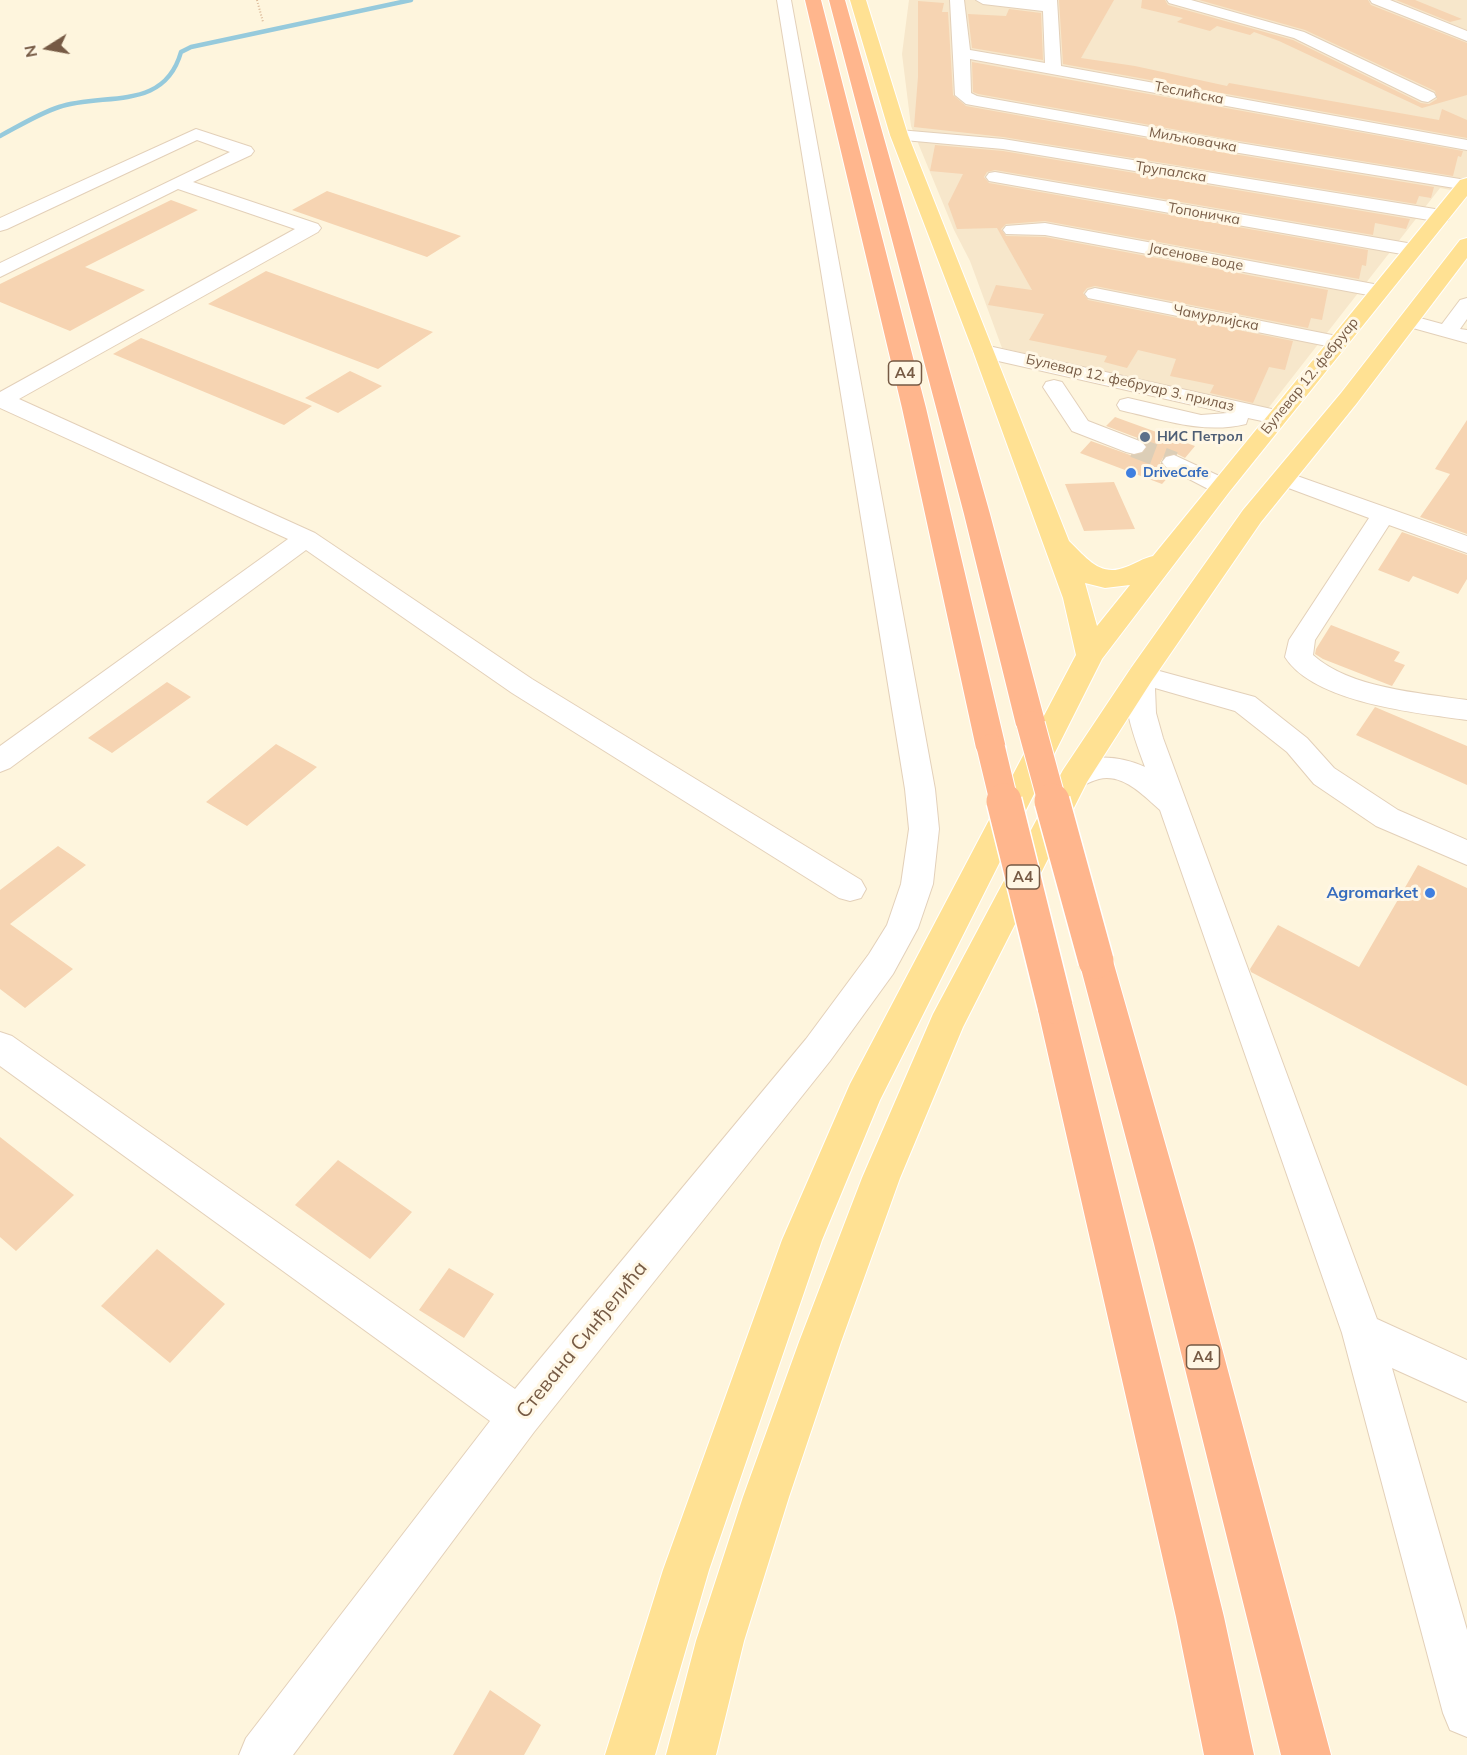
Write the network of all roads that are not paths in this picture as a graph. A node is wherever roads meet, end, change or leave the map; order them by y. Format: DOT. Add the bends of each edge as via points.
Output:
graph roads {
  1 [pos="783,0"];
  2 [pos="813,0"];
  3 [pos="837,0"];
  4 [pos="858,0"];
  5 [pos="957,0"];
  6 [pos="983,0"];
  7 [pos="1174,0"];
  8 [pos="1377,0"];
  9 [pos="1050,4"];
  10 [pos="1254,7"];
  11 [pos="1238,17"];
  12 [pos="1467,36"];
  13 [pos="962,53"];
  14 [pos="1053,68"];
  15 [pos="1428,97"];
  16 [pos="899,135"];
  17 [pos="1467,145"];
  18 [pos="995,177"];
  19 [pos="177,183"];
  20 [pos="1467,184"];
  21 [pos="1441,216"];
  22 [pos="0,225"];
  23 [pos="1013,230"];
  24 [pos="1467,244"];
  25 [pos="1413,250"];
  26 [pos="0,271"];
  27 [pos="1379,291"];
  28 [pos="1095,294"];
  29 [pos="1467,304"];
  30 [pos="1409,321"];
  31 [pos="1457,334"];
  32 [pos="1337,342"];
  33 [pos="984,351"];
  34 [pos="1034,361"];
  35 [pos="1054,387"];
  36 [pos="1,400"];
  37 [pos="1274,420"];
  38 [pos="1209,422"];
  39 [pos="1134,447"];
  40 [pos="1283,478"];
  41 [pos="1221,486"];
  42 [pos="1383,515"];
  43 [pos="306,538"];
  44 [pos="1054,539"];
  45 [pos="1467,546"];
  46 [pos="1161,561"];
  47 [pos="1090,655"];
  48 [pos="1141,675"];
  49 [pos="1467,710"];
  50 [pos="0,760"];
  51 [pos="1074,778"];
  52 [pos="1171,803"];
  53 [pos="1467,853"];
  54 [pos="850,889"];
  55 [pos="0,1047"];
  56 [pos="1362,1333"];
  57 [pos="1467,1381"];
  58 [pos="519,1417"];
  59 [pos="1467,1713"];
  60 [pos="263,1755"];
  61 [pos="630,1755"];
  62 [pos="691,1755"];
  63 [pos="1229,1755"];
  64 [pos="1306,1755"];
  1 -- 58 [label="street, Стевана Синђелића" via="921,799 921,862 902,928 818,1050"];
  2 -- 63 [label="highway, A4, bridge" via="914,408 991,748 1195,1593"];
  3 -- 64 [label="highway, A4, bridge" via="977,514 1030,725 1174,1244"];
  4 -- 16 [label="main road"];
  5 -- 13 [label="street"];
  6 -- 9 [label="street"];
  7 -- 11 [label="street"];
  8 -- 12 [label="street"];
  9 -- 14 [label="street"];
  10 -- 11 [label="street" via="1255,12"];
  11 -- 15 [label="street" via="1299,35"];
  13 -- 14 [label="street, Теслићска"];
  13 -- 20 [label="street, Миљковачка" via="963,95 972,100"];
  14 -- 17 [label="street, Теслићска"];
  16 -- 21 [label="street, Трупалска" via="1003,144"];
  16 -- 33 [label="main road"];
  18 -- 25 [label="street, Топоничка"];
  19 -- 22 [label="street" via="245,152 196,134"];
  19 -- 26 [label="street"];
  19 -- 36 [label="street" via="311,228"];
  20 -- 21 [label="main road, Булевар 12. фебруар"];
  21 -- 25 [label="main road, Булевар 12. фебруар"];
  23 -- 27 [label="street, Јасенове воде" via="1045,229"];
  24 -- 30 [label="main road"];
  25 -- 27 [label="main road, Булевар 12. фебруар"];
  27 -- 32 [label="main road, Булевар 12. фебруар"];
  28 -- 32 [label="street, Чамурлијска"];
  29 -- 31 [label="street"];
  30 -- 31 [label="street"];
  30 -- 40 [label="main road"];
  32 -- 37 [label="main road, Булевар 12. фебруар"];
  33 -- 34 [label="street, Булевар 12. фебруар 3. прилаз"];
  33 -- 44 [label="main road"];
  34 -- 35 [label="street" via="1041,378"];
  34 -- 37 [label="street, Булевар 12. фебруар 3. прилаз"];
  35 -- 38 [label="street"];
  35 -- 39 [label="street" via="1080,426"];
  36 -- 43 [label="street"];
  37 -- 38 [label="street"];
  37 -- 41 [label="main road, Булевар 12. фебруар"];
  38 -- 41 [label="street" via="1181,458"];
  40 -- 42 [label="street"];
  40 -- 48 [label="main road"];
  41 -- 46 [label="main road, Булевар 12. фебруар"];
  42 -- 45 [label="street"];
  42 -- 49 [label="street" via="1302,640 1299,657 1306,667 1335,681 1404,700"];
  43 -- 50 [label="street"];
  43 -- 54 [label="street" via="522,686"];
  44 -- 46 [label="main road" via="1082,570 1107,580 1126,578"];
  44 -- 47 [label="main road" via="1077,598"];
  46 -- 47 [label="main road, Булевар 12. фебруар"];
  47 -- 61 [label="main road, Булевар 12. фебруар" via="863,1096 802,1240 686,1570"];
  48 -- 51 [label="main road"];
  48 -- 52 [label="street" via="1142,713"];
  48 -- 53 [label="street" via="1245,704 1297,746 1324,776 1388,818"];
  51 -- 52 [label="street" via="1108,766 1125,770 1145,779"];
  51 -- 62 [label="main road" via="946,1025 881,1178 766,1497 720,1641"];
  52 -- 56 [label="street"];
  55 -- 58 [label="street"];
  56 -- 57 [label="street"];
  56 -- 59 [label="street"];
  58 -- 60 [label="street, Стевана Синђелића"];
}
